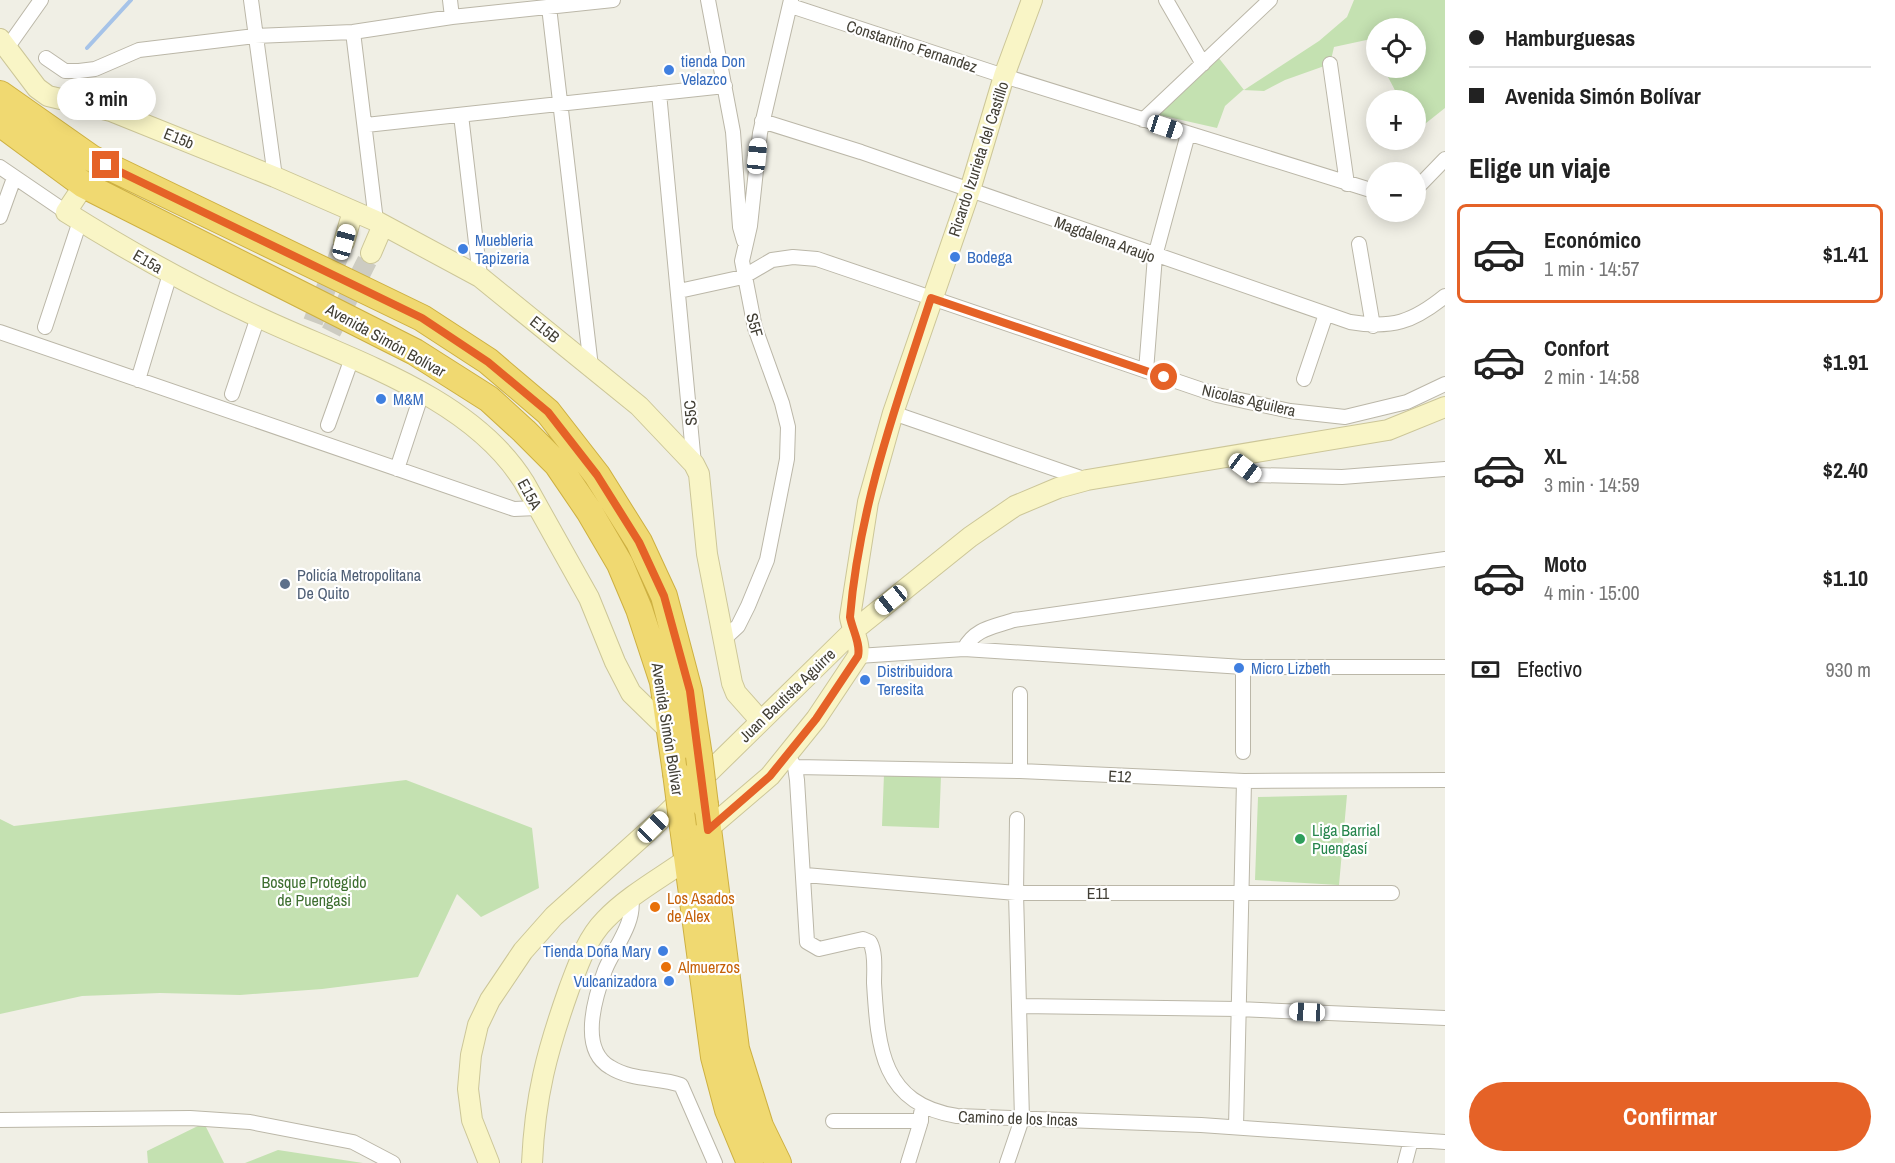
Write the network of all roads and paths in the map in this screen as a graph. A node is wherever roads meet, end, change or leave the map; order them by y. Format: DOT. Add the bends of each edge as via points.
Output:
graph roads {
  1 [pos="41,0"];
  2 [pos="251,0"];
  3 [pos="450,0"];
  4 [pos="613,0"];
  5 [pos="708,0"];
  6 [pos="1032,0"];
  7 [pos="1166,0"];
  8 [pos="1270,0"];
  9 [pos="791,3"];
  10 [pos="549,7"];
  11 [pos="452,17"];
  12 [pos="353,32"];
  13 [pos="255,36"];
  14 [pos="4,43"];
  15 [pos="46,58"];
  16 [pos="1203,63"];
  17 [pos="1330,64"];
  18 [pos="1004,76"];
  19 [pos="725,86"];
  20 [pos="659,93"];
  21 [pos="0,94"];
  22 [pos="561,104"];
  23 [pos="461,115"];
  24 [pos="1143,120"];
  25 [pos="0,123"];
  26 [pos="366,125"];
  27 [pos="761,127"];
  28 [pos="733,132"];
  29 [pos="1188,134"];
  30 [pos="1445,159"];
  31 [pos="0,167"];
  32 [pos="275,177"];
  33 [pos="14,178"];
  34 [pos="1426,179"];
  35 [pos="1347,184"];
  36 [pos="84,185"];
  37 [pos="1366,189"];
  38 [pos="970,190"];
  39 [pos="353,211"];
  40 [pos="0,217"];
  41 [pos="73,217"];
  42 [pos="379,223"];
  43 [pos="744,241"];
  44 [pos="344,242"];
  45 [pos="1359,244"];
  46 [pos="371,253"];
  47 [pos="1155,256"];
  48 [pos="170,274"];
  49 [pos="480,277"];
  50 [pos="743,277"];
  51 [pos="679,291"];
  52 [pos="1445,296"];
  53 [pos="931,298"];
  54 [pos="1326,314"];
  55 [pos="258,317"];
  56 [pos="1373,326"];
  57 [pos="45,327"];
  58 [pos="0,332"];
  59 [pos="319,334"];
  60 [pos="352,358"];
  61 [pos="591,367"];
  62 [pos="1146,371"];
  63 [pos="1304,379"];
  64 [pos="138,380"];
  65 [pos="1445,384"];
  66 [pos="422,393"];
  67 [pos="232,394"];
  68 [pos="1445,407"];
  69 [pos="893,413"];
  70 [pos="328,425"];
  71 [pos="1242,454"];
  72 [pos="694,464"];
  73 [pos="397,469"];
  74 [pos="1445,469"];
  75 [pos="1088,480"];
  76 [pos="537,508"];
  77 [pos="1445,559"];
  78 [pos="852,632"];
  79 [pos="725,638"];
  80 [pos="964,649"];
  81 [pos="858,656"];
  82 [pos="1243,667"];
  83 [pos="1445,667"];
  84 [pos="1020,694"];
  85 [pos="760,720"];
  86 [pos="670,732"];
  87 [pos="1243,752"];
  88 [pos="791,761"];
  89 [pos="1020,771"];
  90 [pos="1445,780"];
  91 [pos="1244,782"];
  92 [pos="706,817"];
  93 [pos="1017,819"];
  94 [pos="686,860"];
  95 [pos="805,875"];
  96 [pos="1016,893"];
  97 [pos="1392,893"];
  98 [pos="1242,894"];
  99 [pos="631,898"];
  100 [pos="1020,1006"];
  101 [pos="1239,1009"];
  102 [pos="1445,1018"];
  103 [pos="920,1105"];
  104 [pos="1022,1119"];
  105 [pos="0,1120"];
  106 [pos="833,1121"];
  107 [pos="921,1121"];
  108 [pos="1236,1127"];
  109 [pos="1411,1140"];
  110 [pos="1445,1142"];
  111 [pos="393,1163"];
  112 [pos="489,1163"];
  113 [pos="532,1163"];
  114 [pos="715,1163"];
  115 [pos="750,1163"];
  116 [pos="778,1163"];
  117 [pos="908,1163"];
  118 [pos="1007,1163"];
  119 [pos="1405,1163"];
  1 -- 14 [label="street"];
  2 -- 13 [label="street"];
  3 -- 11 [label="street"];
  4 -- 10 [label="street"];
  5 -- 19 [label="street"];
  6 -- 18 [label="street, Ricardo Izurieta del Castillo"];
  7 -- 16 [label="street"];
  8 -- 16 [label="street"];
  9 -- 18 [label="street, Constantino Fernandez"];
  9 -- 27 [label="street, S5F"];
  10 -- 11 [label="street"];
  10 -- 22 [label="street"];
  11 -- 12 [label="street"];
  12 -- 13 [label="street"];
  12 -- 26 [label="street"];
  13 -- 15 [label="street" via="139,50 95,69 79,71 65,71"];
  13 -- 32 [label="street"];
  14 -- 32 [label="street, E15b" via="37,88 48,96 111,111"];
  16 -- 24 [label="street"];
  17 -- 35 [label="street"];
  18 -- 24 [label="street, Constantino Fernandez"];
  18 -- 38 [label="street, Ricardo Izurieta del Castillo"];
  19 -- 20 [label="street"];
  19 -- 28 [label="street"];
  20 -- 22 [label="street"];
  20 -- 51 [label="street, S5C"];
  21 -- 92 [label="highway, Avenida Simón Bolívar, bridge" via="91,158 422,318 488,362 548,412 621,513 664,596 690,691"];
  22 -- 23 [label="street"];
  22 -- 61 [label="street"];
  23 -- 26 [label="street"];
  23 -- 49 [label="street"];
  24 -- 29 [label="street, Constantino Fernandez"];
  25 -- 36 [label="highway, Avenida Simón Bolívar"];
  26 -- 42 [label="street"];
  27 -- 28 [label="street, Magdalena Araujo"];
  27 -- 38 [label="street, Magdalena Araujo"];
  27 -- 43 [label="street, S5F" via="750,226"];
  28 -- 43 [label="street"];
  29 -- 35 [label="street, Constantino Fernandez"];
  29 -- 47 [label="street"];
  30 -- 34 [label="street"];
  31 -- 33 [label="street, E15a"];
  32 -- 39 [label="street, E15b"];
  33 -- 40 [label="street"];
  33 -- 41 [label="street, E15a"];
  35 -- 37 [label="street, Constantino Fernandez"];
  36 -- 41 [label="street"];
  36 -- 86 [label="highway, Avenida Simón Bolívar" via="415,352 489,399 524,431 556,464 620,564 655,653"];
  38 -- 47 [label="street, Magdalena Araujo"];
  38 -- 53 [label="street, Ricardo Izurieta del Castillo"];
  39 -- 42 [label="street, E15b"];
  39 -- 44 [label="street"];
  41 -- 48 [label="street, E15a"];
  41 -- 57 [label="street"];
  42 -- 46 [label="street"];
  42 -- 49 [label="street, E15B"];
  43 -- 50 [label="street, S5F"];
  45 -- 56 [label="street"];
  47 -- 54 [label="street, Magdalena Araujo"];
  47 -- 62 [label="street"];
  48 -- 55 [label="street, E15a"];
  48 -- 64 [label="street"];
  49 -- 61 [label="street, E15B"];
  50 -- 51 [label="street, Nicolas Aguilera"];
  50 -- 53 [label="street, Nicolas Aguilera" via="772,260 817,259"];
  50 -- 79 [label="street, S5F" via="755,328 788,427 787,459 767,560 738,626"];
  51 -- 72 [label="street, S5C"];
  52 -- 56 [label="street, Magdalena Araujo" via="1421,315"];
  53 -- 62 [label="street, Nicolas Aguilera"];
  53 -- 69 [label="street, Ricardo Izurieta del Castillo"];
  54 -- 56 [label="street, Magdalena Araujo"];
  54 -- 63 [label="street"];
  55 -- 59 [label="street, E15a"];
  55 -- 67 [label="street"];
  58 -- 64 [label="street"];
  59 -- 60 [label="street, E15A"];
  60 -- 66 [label="street, E15A"];
  60 -- 70 [label="street"];
  61 -- 72 [label="street, E15B" via="639,406"];
  62 -- 65 [label="street, Nicolas Aguilera" via="1217,395 1290,411 1345,417 1407,402"];
  64 -- 73 [label="street"];
  66 -- 73 [label="street"];
  66 -- 76 [label="street, E15A" via="495,445 512,464"];
  68 -- 71 [label="street, Juan Bautista Aguirre" via="1389,430"];
  69 -- 75 [label="street"];
  69 -- 78 [label="street, Ricardo Izurieta del Castillo" via="868,502 851,602"];
  71 -- 74 [label="street" via="1245,468 1255,475 1342,477"];
  71 -- 75 [label="street, Juan Bautista Aguirre"];
  72 -- 79 [label="street, S5C" via="699,474 707,554"];
  73 -- 76 [label="street" via="514,509"];
  75 -- 78 [label="street, Juan Bautista Aguirre" via="1015,506"];
  76 -- 86 [label="street, E15A" via="589,598 631,693"];
  77 -- 80 [label="street" via="1014,620 979,631 970,637"];
  78 -- 81 [label="street, Ricardo Izurieta del Castillo" via="859,646"];
  78 -- 85 [label="street, Juan Bautista Aguirre"];
  79 -- 85 [label="street, S5C" via="734,688"];
  80 -- 81 [label="street"];
  80 -- 82 [label="street"];
  81 -- 88 [label="street"];
  82 -- 83 [label="street"];
  82 -- 87 [label="street"];
  84 -- 89 [label="street"];
  85 -- 112 [label="street, Juan Bautista Aguirre" via="653,827 554,916 505,975 478,1025 469,1072 472,1120"];
  86 -- 94 [label="highway, Avenida Simón Bolívar, bridge"];
  88 -- 89 [label="street, E12"];
  88 -- 92 [label="street" via="760,786"];
  88 -- 95 [label="street, Camino de los Incas"];
  89 -- 91 [label="street, E12"];
  90 -- 91 [label="street, E12"];
  91 -- 98 [label="street"];
  92 -- 116 [label="highway, Avenida Simón Bolívar" via="736,1049 757,1117"];
  93 -- 96 [label="street"];
  94 -- 99 [label="street"];
  94 -- 115 [label="highway, Avenida Simón Bolívar" via="714,1057 728,1110"];
  95 -- 96 [label="street, E11"];
  95 -- 103 [label="street, Camino de los Incas" via="806,937 810,945 819,949 863,939 871,944 883,1059 893,1080"];
  96 -- 98 [label="street, E11"];
  96 -- 100 [label="street"];
  97 -- 98 [label="street, E11"];
  98 -- 101 [label="street"];
  99 -- 113 [label="street" via="605,919 587,945 556,1024 539,1088"];
  99 -- 114 [label="street" via="631,915 605,971 597,999 592,1042 609,1067 630,1076 681,1085"];
  100 -- 101 [label="street"];
  100 -- 104 [label="street"];
  101 -- 102 [label="street"];
  101 -- 108 [label="street"];
  103 -- 104 [label="street, Camino de los Incas" via="936,1113 957,1116"];
  103 -- 107 [label="street"];
  104 -- 108 [label="street, Camino de los Incas"];
  104 -- 118 [label="street"];
  105 -- 111 [label="street" via="190,1118 250,1122 353,1142"];
  106 -- 107 [label="street"];
  107 -- 117 [label="street"];
  108 -- 109 [label="street, Camino de los Incas"];
  109 -- 110 [label="street, Camino de los Incas"];
  109 -- 119 [label="street"];
}
